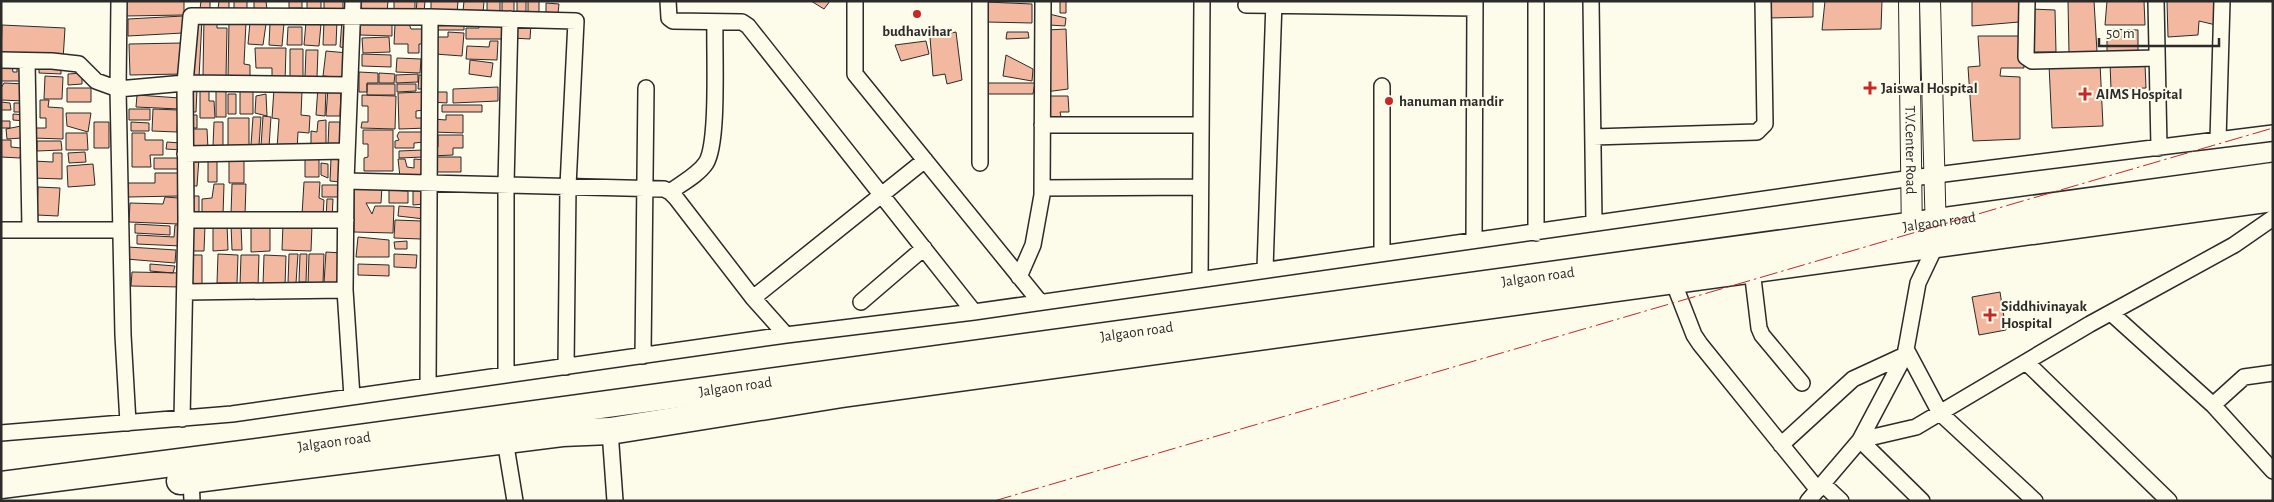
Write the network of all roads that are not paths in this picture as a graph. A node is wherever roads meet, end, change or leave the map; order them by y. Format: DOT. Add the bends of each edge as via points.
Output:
graph roads {
  1 [pos="119,1"];
  2 [pos="353,1"];
  3 [pos="668,1"];
  4 [pos="855,1"];
  5 [pos="980,1"];
  6 [pos="1043,1"];
  7 [pos="1202,1"];
  8 [pos="1536,1"];
  9 [pos="1591,1"];
  10 [pos="1763,1"];
  11 [pos="1909,1"];
  12 [pos="1930,1"];
  13 [pos="2027,1"];
  14 [pos="2156,1"];
  15 [pos="2222,1"];
  16 [pos="1274,3"];
  17 [pos="1475,4"];
  18 [pos="1246,5"];
  19 [pos="353,17"];
  20 [pos="430,18"];
  21 [pos="510,20"];
  22 [pos="714,22"];
  23 [pos="2157,58"];
  24 [pos="1,60"];
  25 [pos="27,61"];
  26 [pos="185,82"];
  27 [pos="348,85"];
  28 [pos="1382,86"];
  29 [pos="646,88"];
  30 [pos="118,89"];
  31 [pos="1042,125"];
  32 [pos="1200,126"];
  33 [pos="2273,133"];
  34 [pos="1592,137"];
  35 [pos="2218,140"];
  36 [pos="2159,148"];
  37 [pos="346,151"];
  38 [pos="185,154"];
  39 [pos="925,160"];
  40 [pos="980,163"];
  41 [pos="1934,175"];
  42 [pos="2273,176"];
  43 [pos="1912,178"];
  44 [pos="346,181"];
  45 [pos="430,182"];
  46 [pos="506,184"];
  47 [pos="568,186"];
  48 [pos="1042,188"];
  49 [pos="1200,188"];
  50 [pos="646,189"];
  51 [pos="670,192"];
  52 [pos="881,195"];
  53 [pos="2273,198"];
  54 [pos="2273,218"];
  55 [pos="186,220"];
  56 [pos="346,220"];
  57 [pos="1594,223"];
  58 [pos="1,230"];
  59 [pos="30,230"];
  60 [pos="121,230"];
  61 [pos="1536,233"];
  62 [pos="1924,235"];
  63 [pos="1474,240"];
  64 [pos="924,248"];
  65 [pos="1382,253"];
  66 [pos="1265,269"];
  67 [pos="1752,270"];
  68 [pos="1019,277"];
  69 [pos="1200,279"];
  70 [pos="1673,281"];
  71 [pos="1918,283"];
  72 [pos="345,290"];
  73 [pos="184,292"];
  74 [pos="753,298"];
  75 [pos="861,302"];
  76 [pos="1040,302"];
  77 [pos="974,312"];
  78 [pos="2111,313"];
  79 [pos="786,336"];
  80 [pos="1906,352"];
  81 [pos="643,356"];
  82 [pos="2026,362"];
  83 [pos="566,366"];
  84 [pos="506,375"];
  85 [pos="2269,377"];
  86 [pos="1802,383"];
  87 [pos="428,386"];
  88 [pos="352,397"];
  89 [pos="2213,405"];
  90 [pos="1940,412"];
  91 [pos="182,419"];
  92 [pos="128,423"];
  93 [pos="610,431"];
  94 [pos="1,433"];
  95 [pos="505,440"];
  96 [pos="1860,440"];
  97 [pos="1781,445"];
  98 [pos="2273,471"];
  99 [pos="1,485"];
  100 [pos="191,490"];
  101 [pos="1816,491"];
  102 [pos="18,501"];
  103 [pos="515,501"];
  104 [pos="615,501"];
  105 [pos="1841,501"];
  106 [pos="1922,501"];
  107 [pos="2035,501"];
  108 [pos="2169,501"];
  1 -- 30 [label="street"];
  2 -- 19 [label="street"];
  3 -- 22 [label="street" via="668,18 673,22"];
  4 -- 39 [label="street" via="855,74"];
  5 -- 40 [label="street"];
  6 -- 31 [label="street"];
  7 -- 32 [label="street"];
  8 -- 61 [label="street"];
  9 -- 34 [label="street"];
  10 -- 34 [label="street" via="1764,124 1761,129 1757,132"];
  11 -- 43 [label="street, T.V.Center Road"];
  12 -- 41 [label="street, T.V.Center Road"];
  13 -- 23 [label="street" via="2026,57 2032,61"];
  14 -- 23 [label="street"];
  15 -- 35 [label="street"];
  16 -- 17 [label="street"];
  16 -- 18 [label="street"];
  16 -- 66 [label="street"];
  17 -- 63 [label="street"];
  19 -- 20 [label="street"];
  19 -- 26 [label="street" via="191,16"];
  19 -- 27 [label="street"];
  20 -- 21 [label="street"];
  20 -- 45 [label="street"];
  21 -- 46 [label="street"];
  21 -- 47 [label="street" via="576,21"];
  22 -- 51 [label="street" via="713,143 700,170"];
  22 -- 52 [label="street" via="742,22 748,26"];
  23 -- 36 [label="street"];
  24 -- 25 [label="street"];
  25 -- 30 [label="street" via="79,64 96,81"];
  25 -- 59 [label="street"];
  26 -- 27 [label="street"];
  26 -- 30 [label="street"];
  26 -- 38 [label="street"];
  27 -- 37 [label="street"];
  28 -- 65 [label="street"];
  29 -- 50 [label="street"];
  30 -- 60 [label="street"];
  31 -- 32 [label="street"];
  31 -- 48 [label="street"];
  32 -- 49 [label="street"];
  33 -- 35 [label="street"];
  34 -- 57 [label="street"];
  35 -- 36 [label="street"];
  36 -- 41 [label="street"];
  37 -- 38 [label="street"];
  37 -- 44 [label="street"];
  38 -- 55 [label="street"];
  39 -- 52 [label="street"];
  39 -- 68 [label="street"];
  41 -- 43 [label="street"];
  41 -- 62 [label="street, T.V.Center Road"];
  42 -- 62 [label="highway, Jalgaon road"];
  43 -- 57 [label="street"];
  43 -- 62 [label="street, T.V.Center Road"];
  44 -- 45 [label="street"];
  44 -- 56 [label="street"];
  45 -- 46 [label="street"];
  45 -- 87 [label="street"];
  46 -- 47 [label="street"];
  46 -- 84 [label="street"];
  47 -- 50 [label="street"];
  47 -- 83 [label="street"];
  48 -- 49 [label="street"];
  48 -- 68 [label="street" via="1033,245"];
  49 -- 69 [label="street"];
  50 -- 51 [label="street"];
  50 -- 81 [label="street"];
  51 -- 74 [label="street"];
  52 -- 64 [label="street"];
  52 -- 74 [label="street"];
  53 -- 62 [label="highway, Jalgaon road"];
  54 -- 78 [label="street" via="2234,246"];
  55 -- 56 [label="street"];
  55 -- 73 [label="street"];
  56 -- 72 [label="street"];
  57 -- 61 [label="street"];
  58 -- 59 [label="street"];
  59 -- 60 [label="street"];
  60 -- 92 [label="street"];
  61 -- 63 [label="street"];
  62 -- 67 [label="highway, Jalgaon road"];
  62 -- 71 [label="street, T.V.Center Road"];
  62 -- 71 [label="street, T.V.Center Road"];
  62 -- 99 [label="highway, Jalgaon road"];
  63 -- 65 [label="street"];
  64 -- 75 [label="street"];
  64 -- 77 [label="street"];
  65 -- 66 [label="street"];
  66 -- 69 [label="street"];
  67 -- 70 [label="highway, Jalgaon road"];
  67 -- 86 [label="street" via="1762,335"];
  68 -- 76 [label="street"];
  69 -- 76 [label="street"];
  70 -- 93 [label="highway, Jalgaon road" via="842,394"];
  70 -- 97 [label="street" via="1694,335"];
  71 -- 80 [label="street"];
  72 -- 73 [label="street"];
  72 -- 88 [label="street"];
  73 -- 91 [label="street"];
  74 -- 79 [label="street"];
  76 -- 77 [label="street"];
  77 -- 79 [label="street"];
  78 -- 82 [label="street"];
  78 -- 89 [label="street"];
  79 -- 81 [label="street"];
  80 -- 90 [label="street"];
  80 -- 96 [label="street"];
  80 -- 97 [label="street" via="1853,379"];
  81 -- 83 [label="street"];
  82 -- 90 [label="street"];
  82 -- 108 [label="street"];
  83 -- 84 [label="street"];
  84 -- 87 [label="street"];
  85 -- 89 [label="street" via="2244,377"];
  87 -- 88 [label="street"];
  88 -- 91 [label="street"];
  89 -- 98 [label="street"];
  90 -- 96 [label="street" via="1916,427"];
  90 -- 107 [label="street"];
  91 -- 92 [label="street"];
  92 -- 94 [label="street"];
  93 -- 95 [label="highway, Jalgaon road"];
  93 -- 104 [label="street"];
  95 -- 100 [label="highway, Jalgaon road"];
  95 -- 103 [label="street"];
  96 -- 101 [label="street"];
  96 -- 106 [label="street"];
  97 -- 101 [label="street"];
  100 -- 102 [label="highway, Jalgaon road"];
  101 -- 105 [label="street"];
}
